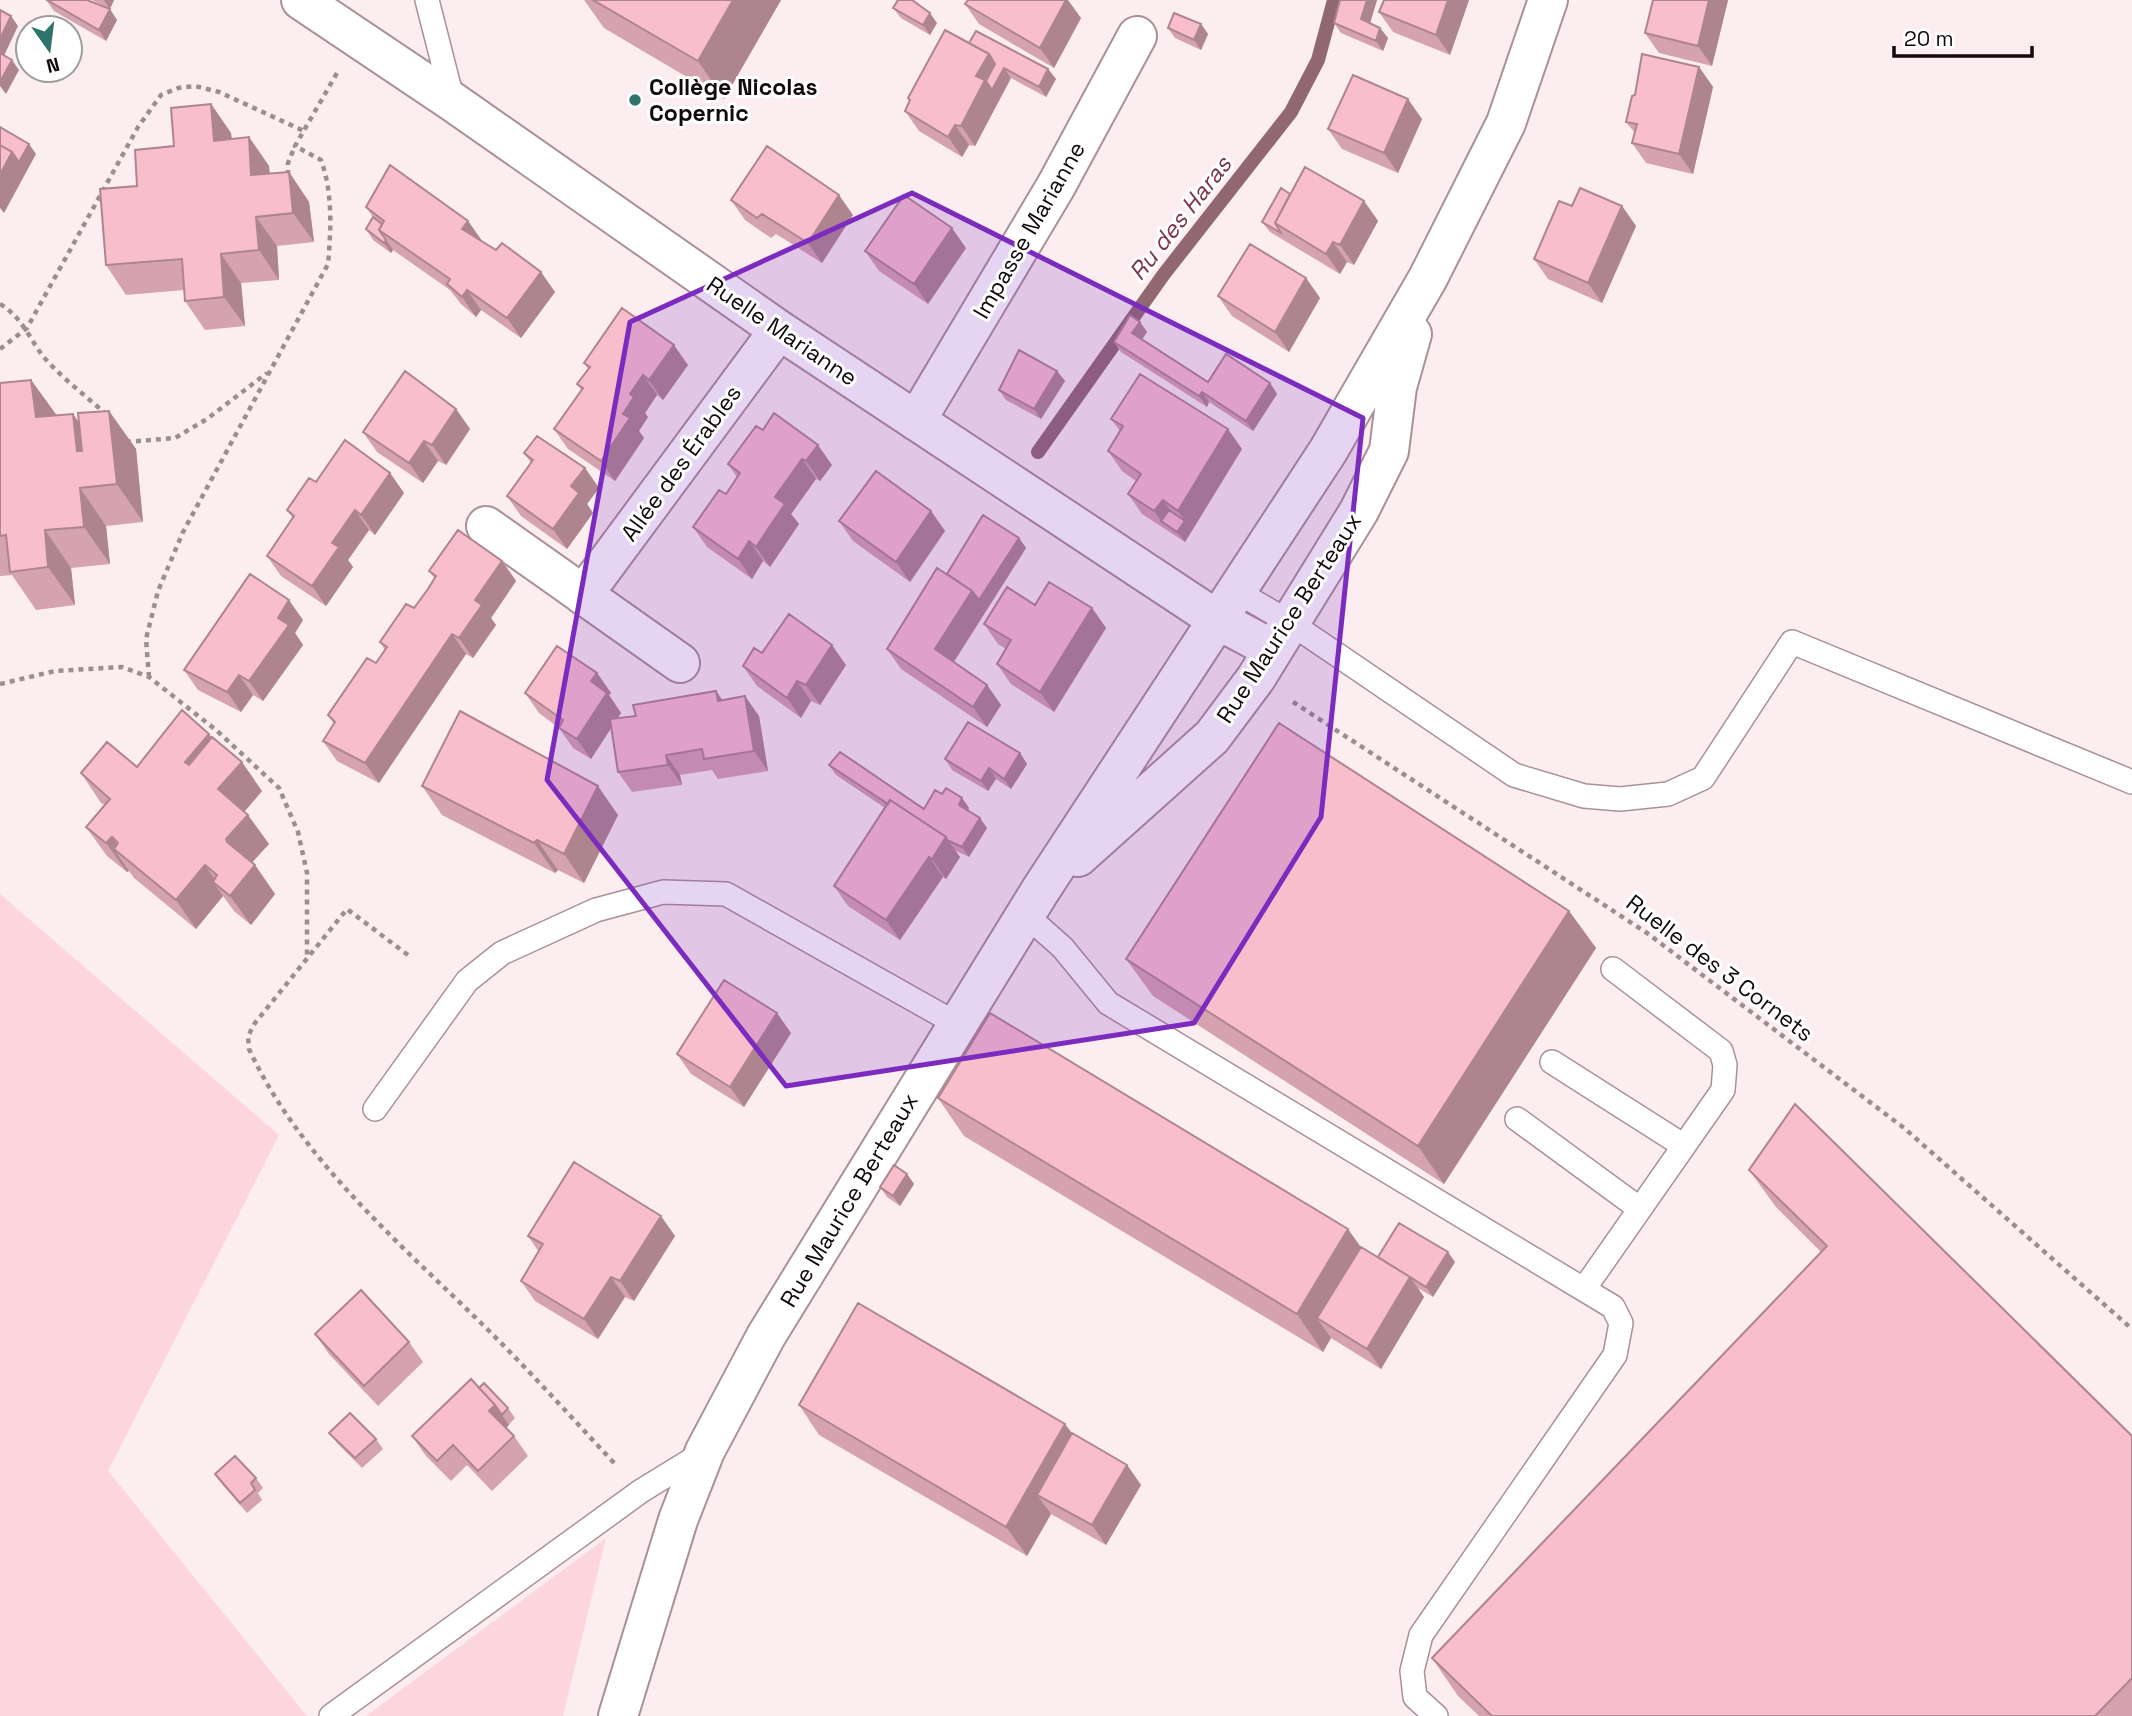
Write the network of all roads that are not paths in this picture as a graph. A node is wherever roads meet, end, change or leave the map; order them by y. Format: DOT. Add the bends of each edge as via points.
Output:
graph roads {
  1 [pos="300,0"];
  2 [pos="427,0"];
  3 [pos="1548,0"];
  4 [pos="1137,36"];
  5 [pos="453,102"];
  6 [pos="1427,278"];
  7 [pos="779,330"];
  8 [pos="916,421"];
  9 [pos="486,526"];
  10 [pos="583,595"];
  11 [pos="1226,605"];
  12 [pos="1272,650"];
  13 [pos="680,663"];
  14 [pos="2132,782"];
  15 [pos="1033,903"];
  16 [pos="1613,970"];
  17 [pos="957,1024"];
  18 [pos="1552,1062"];
  19 [pos="375,1109"];
  20 [pos="1517,1119"];
  21 [pos="1684,1146"];
  22 [pos="1640,1209"];
  23 [pos="1584,1289"];
  24 [pos="705,1451"];
  25 [pos="331,1716"];
  26 [pos="618,1716"];
  27 [pos="1436,1716"];
  1 -- 5 [label="main road, Ruelle Marianne"];
  2 -- 5 [label="lane"];
  3 -- 6 [label="main road, Rue Maurice Berteaux" via="1506,123"];
  4 -- 8 [label="main road, Impasse Marianne" via="1056,186"];
  5 -- 7 [label="main road, Ruelle Marianne"];
  6 -- 11 [label="main road, Rue Maurice Berteaux" via="1328,451"];
  6 -- 12 [label="main road, Rue Maurice Berteaux" via="1397,387 1389,451 1359,510"];
  7 -- 8 [label="main road, Ruelle Marianne"];
  7 -- 10 [label="main road, Allée des Érables"];
  8 -- 11 [label="main road, Ruelle Marianne"];
  9 -- 10 [label="main road"];
  10 -- 13 [label="main road"];
  11 -- 12 [label="main road, Ruelle Marianne"];
  11 -- 15 [label="main road, Rue Maurice Berteaux"];
  12 -- 14 [label="lane" via="1514,775 1584,796 1620,799 1668,794 1703,778 1792,642"];
  12 -- 15 [label="main road, Rue Maurice Berteaux" via="1212,737"];
  15 -- 17 [label="main road, Rue Maurice Berteaux"];
  15 -- 23 [label="lane" via="1108,1003"];
  16 -- 21 [label="lane" via="1721,1051 1724,1090"];
  17 -- 19 [label="lane" via="726,894 663,892 596,910 502,953 467,981"];
  17 -- 24 [label="main road, Rue Maurice Berteaux" via="766,1336"];
  18 -- 21 [label="lane"];
  20 -- 22 [label="lane"];
  21 -- 22 [label="lane"];
  22 -- 23 [label="lane"];
  23 -- 27 [label="lane" via="1613,1307 1621,1323 1615,1355 1420,1635 1412,1671 1415,1696"];
  24 -- 25 [label="lane" via="641,1491"];
  24 -- 26 [label="main road, Rue Maurice Berteaux" via="678,1520"];
}
